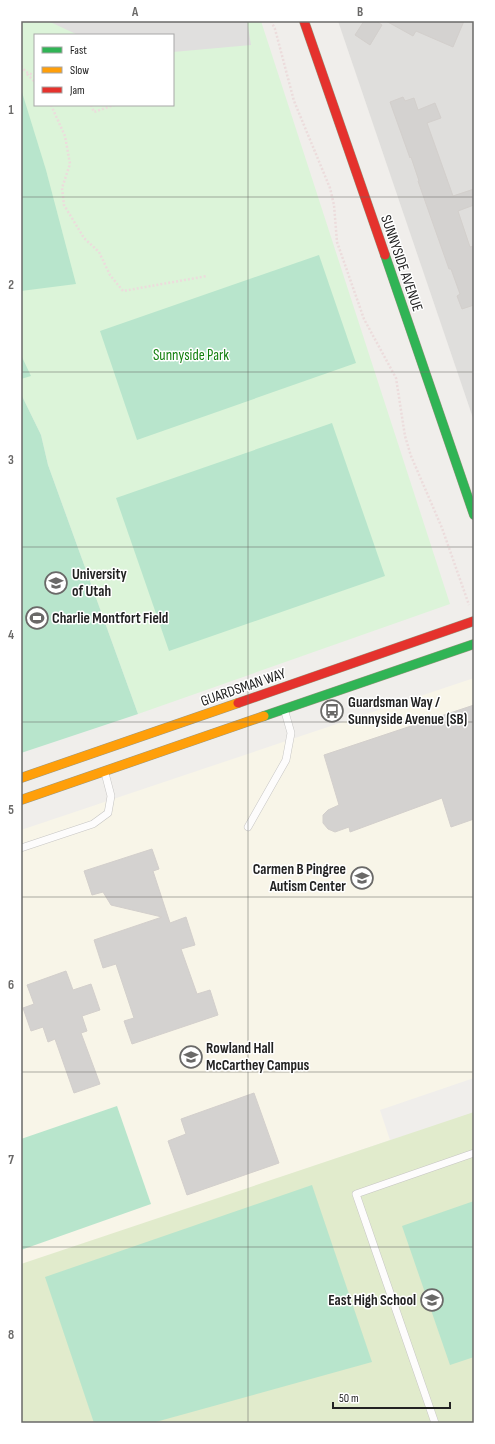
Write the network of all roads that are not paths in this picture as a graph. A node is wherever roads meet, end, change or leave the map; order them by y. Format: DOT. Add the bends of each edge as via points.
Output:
graph roads {
  1 [pos="304,21"];
  2 [pos="474,515"];
  3 [pos="474,621"];
  4 [pos="474,644"];
  5 [pos="284,710"];
  6 [pos="101,761"];
  7 [pos="21,778"];
  8 [pos="21,800"];
  9 [pos="248,827"];
  10 [pos="21,848"];
  11 [pos="474,1153"];
  12 [pos="435,1423"];
  1 -- 2 [label="street, SUNNYSIDE AVENUE"];
  3 -- 6 [label="street, GUARDSMAN WAY"];
  4 -- 5 [label="street, GUARDSMAN WAY"];
  5 -- 6 [label="street, GUARDSMAN WAY"];
  5 -- 9 [label="lane" via="291,734 286,760"];
  6 -- 7 [label="street, GUARDSMAN WAY"];
  6 -- 8 [label="street, GUARDSMAN WAY"];
  6 -- 10 [label="lane" via="111,796 108,813 92,824"];
  11 -- 12 [label="lane" via="356,1194"];
}
